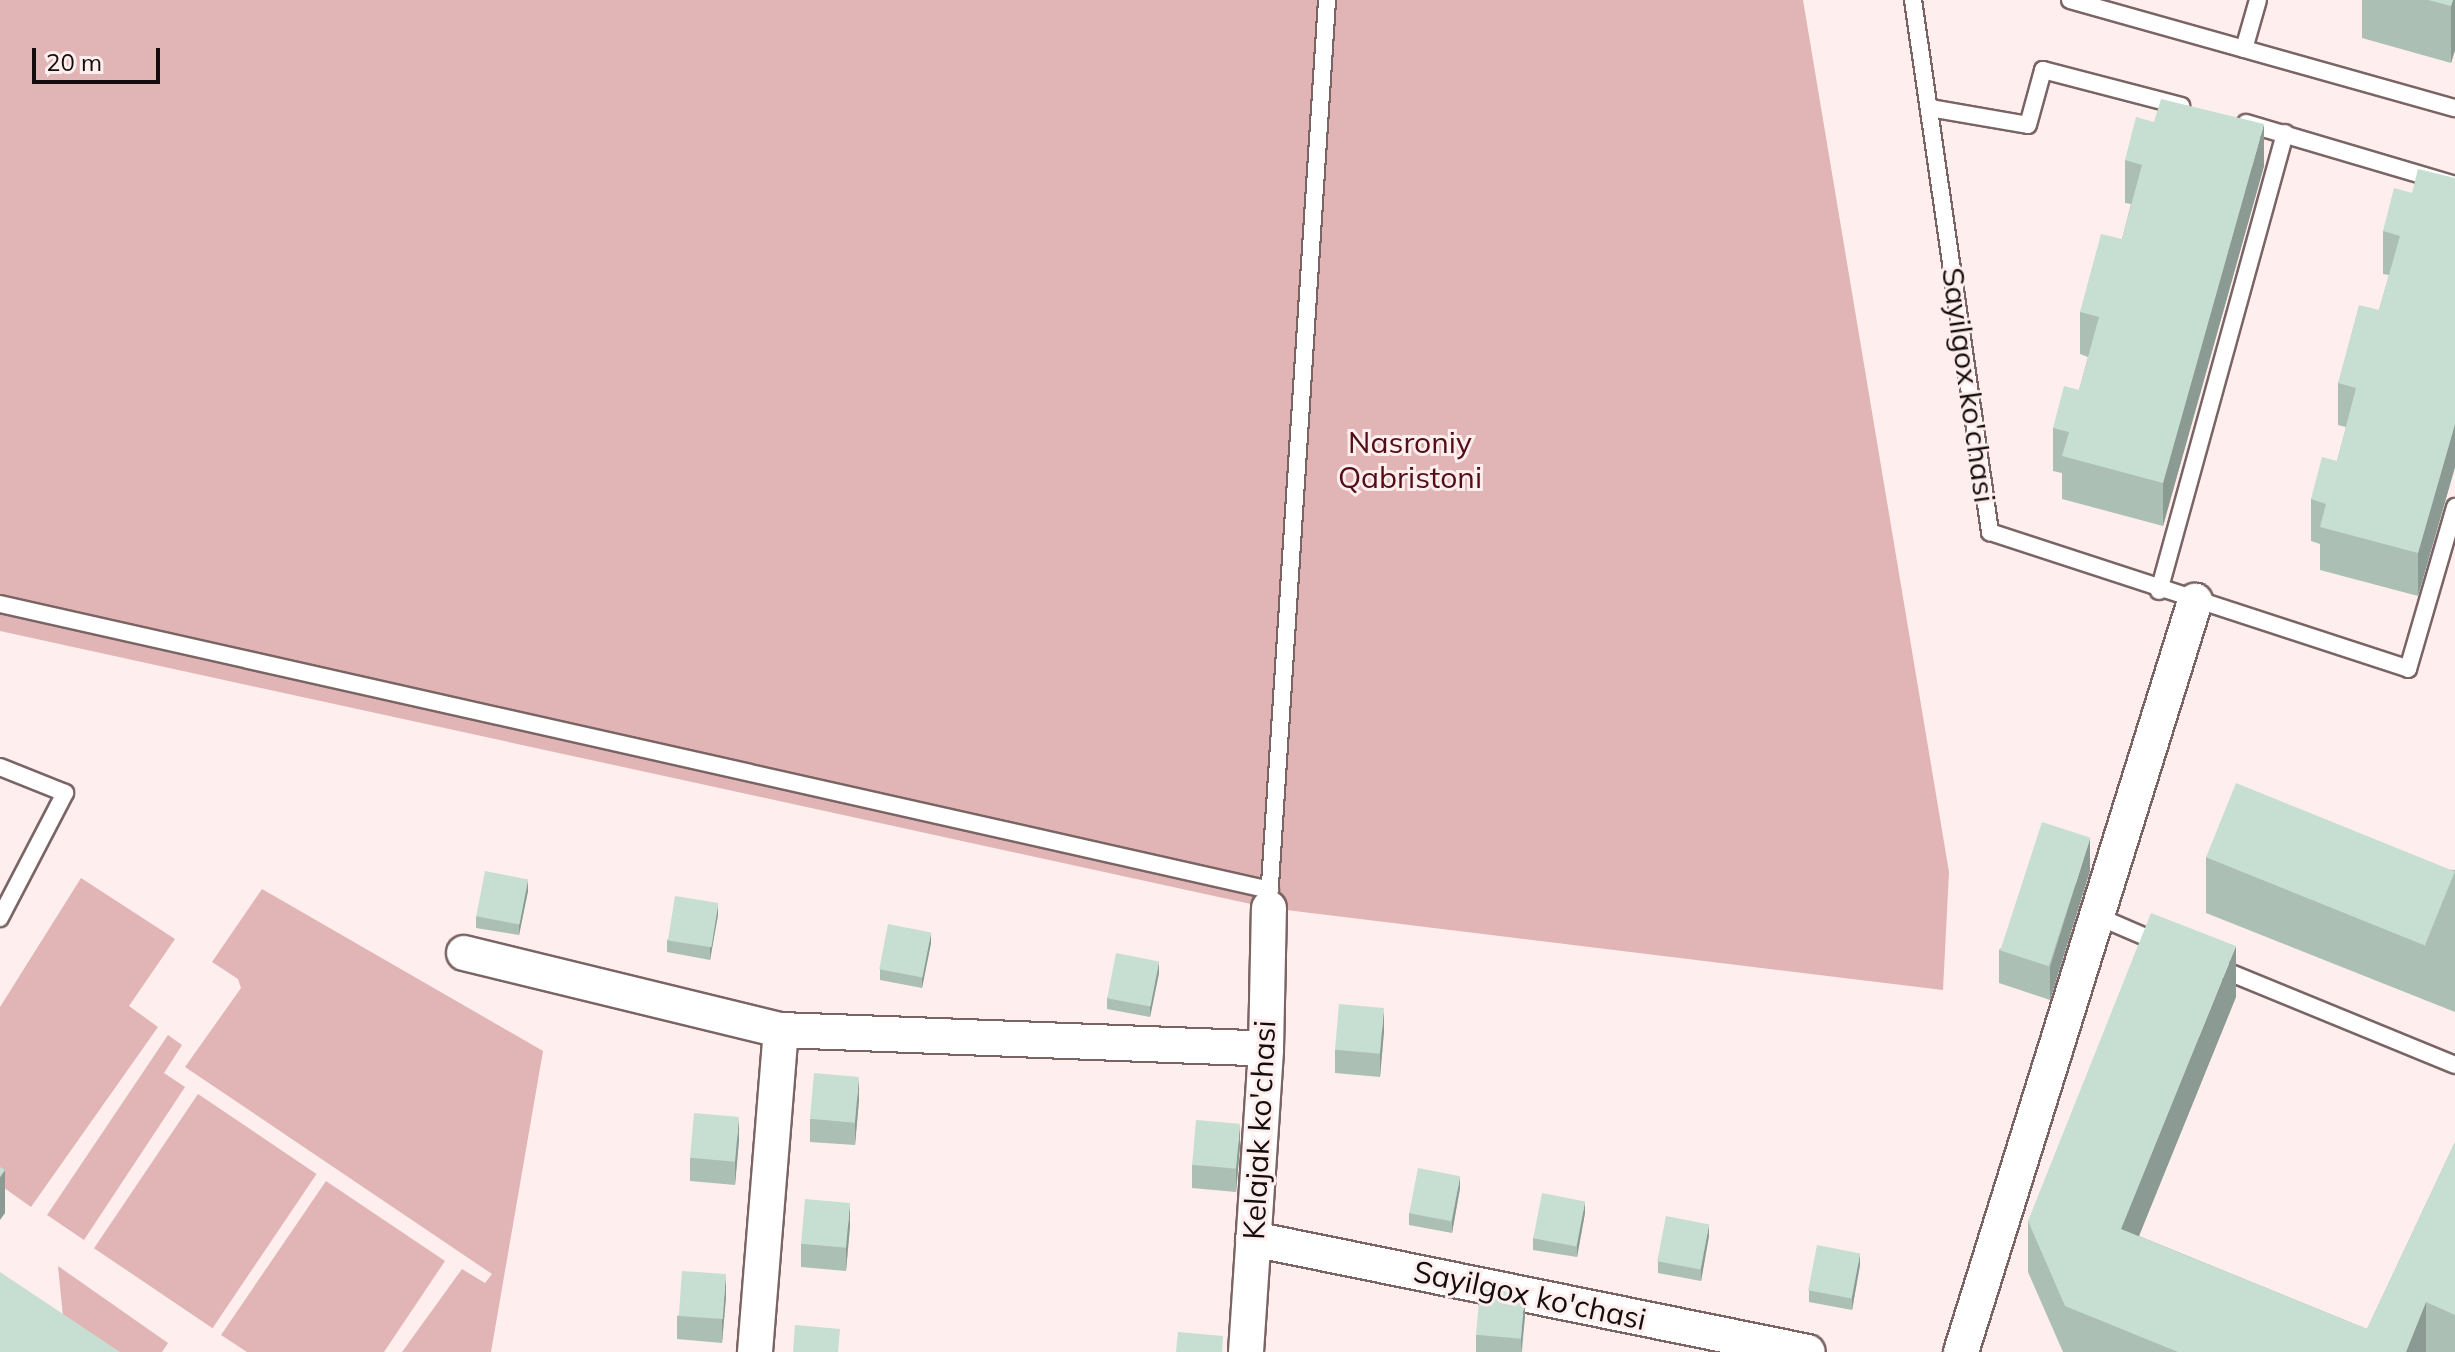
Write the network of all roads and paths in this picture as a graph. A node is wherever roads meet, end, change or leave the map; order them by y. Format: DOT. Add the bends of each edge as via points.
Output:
graph roads {
  1 [pos="1327,0"];
  2 [pos="1913,0"];
  3 [pos="2070,0"];
  4 [pos="2258,0"];
  5 [pos="2244,49"];
  6 [pos="1930,108"];
  7 [pos="2455,108"];
  8 [pos="2194,109"];
  9 [pos="2225,117"];
  10 [pos="2285,133"];
  11 [pos="2455,185"];
  12 [pos="2455,507"];
  13 [pos="2159,591"];
  14 [pos="2195,601"];
  15 [pos="0,604"];
  16 [pos="0,767"];
  17 [pos="1269,899"];
  18 [pos="2097,916"];
  19 [pos="0,918"];
  20 [pos="464,953"];
  21 [pos="781,1030"];
  22 [pos="1266,1049"];
  23 [pos="2455,1065"];
  24 [pos="1253,1239"];
  25 [pos="755,1352"];
  26 [pos="1246,1352"];
  27 [pos="1808,1352"];
  28 [pos="1961,1352"];
  1 -- 17 [label="lane"];
  2 -- 6 [label="lane, Sayilgox ko'chasi"];
  3 -- 5 [label="lane"];
  4 -- 5 [label="lane"];
  5 -- 7 [label="lane"];
  6 -- 8 [label="lane" via="2028,125 2043,70"];
  6 -- 13 [label="lane, Sayilgox ko'chasi" via="1990,532"];
  9 -- 10 [label="lane"];
  10 -- 11 [label="lane"];
  10 -- 13 [label="lane"];
  12 -- 14 [label="lane, Sayilgox ko'chasi" via="2408,669"];
  13 -- 14 [label="lane, Sayilgox ko'chasi"];
  14 -- 18 [label="street"];
  15 -- 17 [label="lane"];
  16 -- 19 [label="lane" via="65,793"];
  17 -- 22 [label="street, Kelajak ko'chasi"];
  18 -- 23 [label="lane"];
  18 -- 28 [label="street"];
  20 -- 21 [label="street"];
  21 -- 22 [label="street"];
  21 -- 25 [label="street"];
  22 -- 24 [label="street, Kelajak ko'chasi"];
  24 -- 26 [label="street, Kelajak ko'chasi"];
  24 -- 27 [label="street, Sayilgox ko'chasi"];
}
